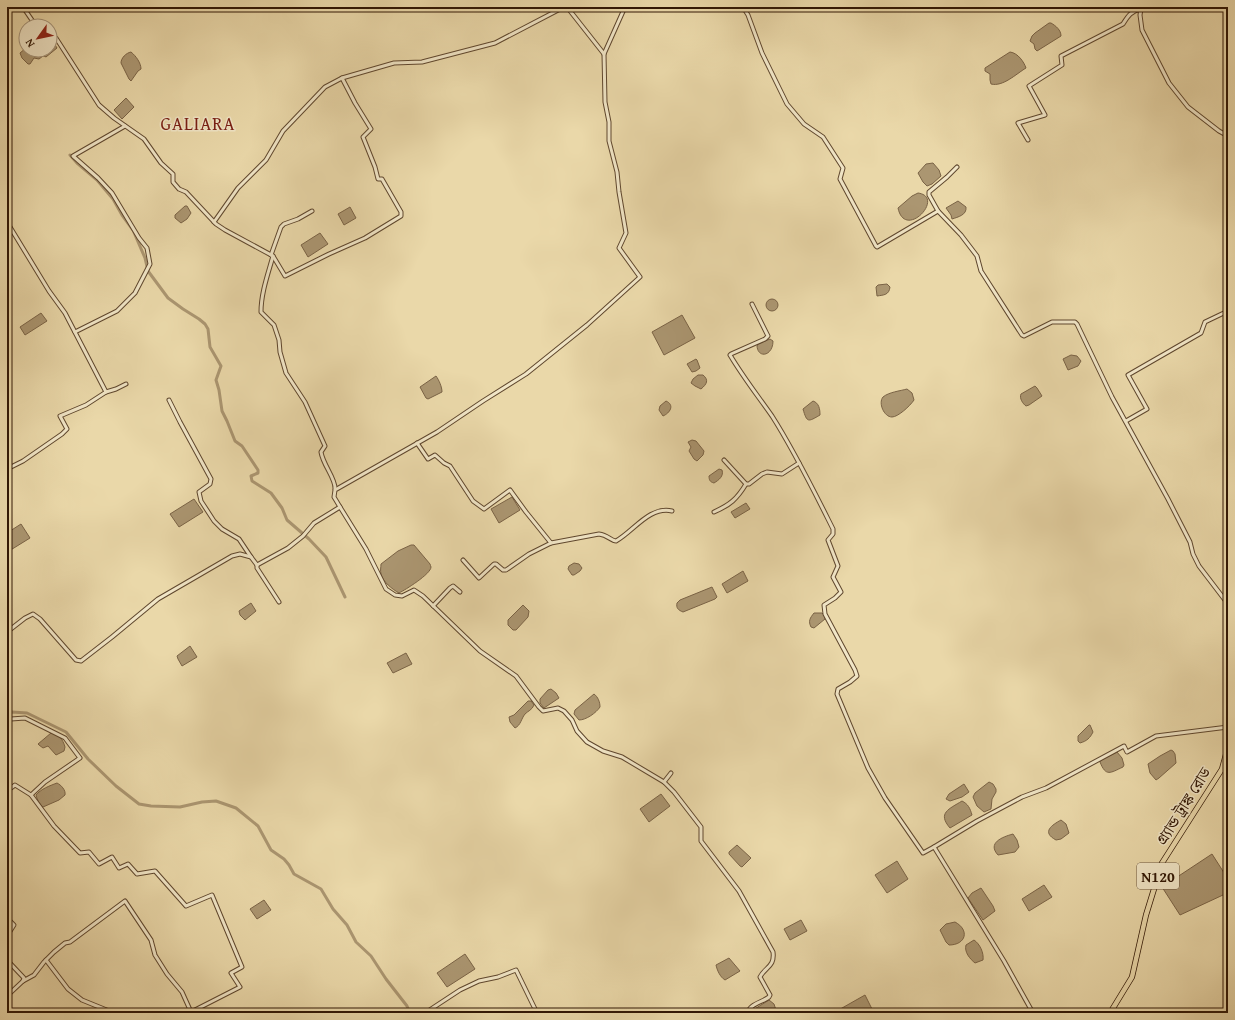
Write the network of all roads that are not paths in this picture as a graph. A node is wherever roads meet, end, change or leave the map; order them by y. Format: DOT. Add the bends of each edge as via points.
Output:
graph roads {
  1 [pos="23,7"];
  2 [pos="565,7"];
  3 [pos="625,7"];
  4 [pos="743,7"];
  5 [pos="1154,7"];
  6 [pos="1162,7"];
  7 [pos="1143,8"];
  8 [pos="31,18"];
  9 [pos="58,41"];
  10 [pos="604,54"];
  11 [pos="342,78"];
  12 [pos="125,126"];
  13 [pos="1228,136"];
  14 [pos="1028,140"];
  15 [pos="957,167"];
  16 [pos="312,211"];
  17 [pos="938,211"];
  18 [pos="7,222"];
  19 [pos="214,222"];
  20 [pos="272,256"];
  21 [pos="752,304"];
  22 [pos="1228,311"];
  23 [pos="75,332"];
  24 [pos="126,384"];
  25 [pos="106,392"];
  26 [pos="169,400"];
  27 [pos="1126,422"];
  28 [pos="417,443"];
  29 [pos="724,460"];
  30 [pos="799,463"];
  31 [pos="7,469"];
  32 [pos="746,484"];
  33 [pos="335,490"];
  34 [pos="340,507"];
  35 [pos="672,511"];
  36 [pos="714,512"];
  37 [pos="551,543"];
  38 [pos="251,557"];
  39 [pos="463,560"];
  40 [pos="257,565"];
  41 [pos="460,592"];
  42 [pos="278,602"];
  43 [pos="1228,604"];
  44 [pos="433,606"];
  45 [pos="7,632"];
  46 [pos="7,721"];
  47 [pos="1228,727"];
  48 [pos="1228,748"];
  49 [pos="671,773"];
  50 [pos="664,782"];
  51 [pos="7,790"];
  52 [pos="31,795"];
  53 [pos="934,847"];
  54 [pos="7,918"];
  55 [pos="7,936"];
  56 [pos="7,960"];
  57 [pos="46,960"];
  58 [pos="23,981"];
  59 [pos="7,996"];
  60 [pos="114,1013"];
  61 [pos="425,1013"];
  62 [pos="537,1013"];
  63 [pos="748,1013"];
  64 [pos="1033,1013"];
  65 [pos="1110,1013"];
  1 -- 8 [label="street"];
  2 -- 10 [label="street"];
  2 -- 11 [label="street" via="495,43 422,62 394,63"];
  3 -- 10 [label="street"];
  4 -- 17 [label="street" via="787,104 804,124 823,137 843,168 840,179 876,246"];
  5 -- 6 [label="street"];
  7 -- 13 [label="street" via="1140,15 1142,30 1169,83 1188,107"];
  7 -- 14 [label="street" via="1128,14 1123,24 1061,56 1062,65 1029,86 1045,115 1018,123"];
  9 -- 12 [label="street" via="99,105"];
  10 -- 28 [label="street" via="609,141 617,172 626,233 619,248 640,277 587,325 526,374"];
  11 -- 19 [label="street" via="325,88 283,131 266,160 238,188"];
  11 -- 20 [label="street" via="371,129 362,137 377,177 382,179 401,216 365,238 285,276"];
  12 -- 19 [label="street" via="144,139 173,174 173,182"];
  12 -- 23 [label="street" via="73,156 112,193 147,248 150,264 135,293 117,311"];
  15 -- 17 [label="street" via="929,192"];
  16 -- 20 [label="street" via="281,227"];
  17 -- 27 [label="street" via="977,256 981,271 1022,335 1052,322 1075,322"];
  18 -- 23 [label="street"];
  19 -- 20 [label="street"];
  20 -- 33 [label="street" via="261,312 274,325 286,373 305,402 325,446 321,452 322,459 336,485"];
  21 -- 30 [label="street" via="768,336 730,355 772,416"];
  22 -- 27 [label="street" via="1205,322 1200,333 1128,375 1146,409"];
  23 -- 25 [label="street"];
  24 -- 25 [label="street"];
  25 -- 31 [label="street" via="86,405 60,416 67,429 23,461"];
  26 -- 38 [label="street" via="211,478 210,484 199,492 201,501 222,529 240,539"];
  27 -- 43 [label="street" via="1190,542 1199,566"];
  28 -- 33 [label="street"];
  28 -- 37 [label="street" via="428,459 435,455 450,466 473,502 484,509 510,490"];
  29 -- 32 [label="street"];
  30 -- 32 [label="street" via="782,474 767,472"];
  30 -- 53 [label="street" via="833,529 833,534 828,540 838,566 833,577 841,592 824,606 857,676 838,689 837,694 868,768 885,798 923,853"];
  32 -- 36 [label="street" via="729,505"];
  33 -- 34 [label="street" via="334,497"];
  34 -- 40 [label="street" via="314,523 288,548"];
  34 -- 44 [label="street" via="366,549 386,589 402,596 414,590"];
  35 -- 37 [label="street" via="663,510 654,514 616,541 599,534"];
  37 -- 39 [label="street" via="506,570 494,564 478,578"];
  38 -- 40 [label="street"];
  38 -- 45 [label="street" via="240,554 232,556 182,584 158,599 81,661 76,660 33,614"];
  40 -- 42 [label="street"];
  41 -- 44 [label="street" via="453,586"];
  44 -- 50 [label="street" via="480,651 516,676 543,711 558,708 564,711 587,742 622,757"];
  46 -- 52 [label="street" via="25,718 65,738 80,758"];
  47 -- 53 [label="street" via="1156,736 1128,752 1124,746 1046,788 1016,800"];
  48 -- 65 [label="highway, গ্র্যান্ড ট্রাঙ্ক রোড / N120" via="1222,769 1162,863 1146,914 1132,977"];
  49 -- 50 [label="street"];
  50 -- 63 [label="street" via="701,827 701,841 739,891 773,952 770,967 760,976 770,995 751,1007"];
  51 -- 52 [label="street" via="15,785"];
  52 -- 57 [label="street" via="54,826 80,853 89,852 98,864 112,857 119,868 128,864 137,874 154,871 186,906 212,895 242,967 231,973 240,987 191,1012 182,992 167,974 155,954 151,940 125,901"];
  53 -- 64 [label="street"];
  54 -- 55 [label="street" via="14,925"];
  56 -- 58 [label="street" via="24,978"];
  57 -- 58 [label="street" via="34,975"];
  57 -- 60 [label="street" via="72,993 82,1000"];
  58 -- 59 [label="street"];
  61 -- 62 [label="street" via="466,987 516,970"];
}
